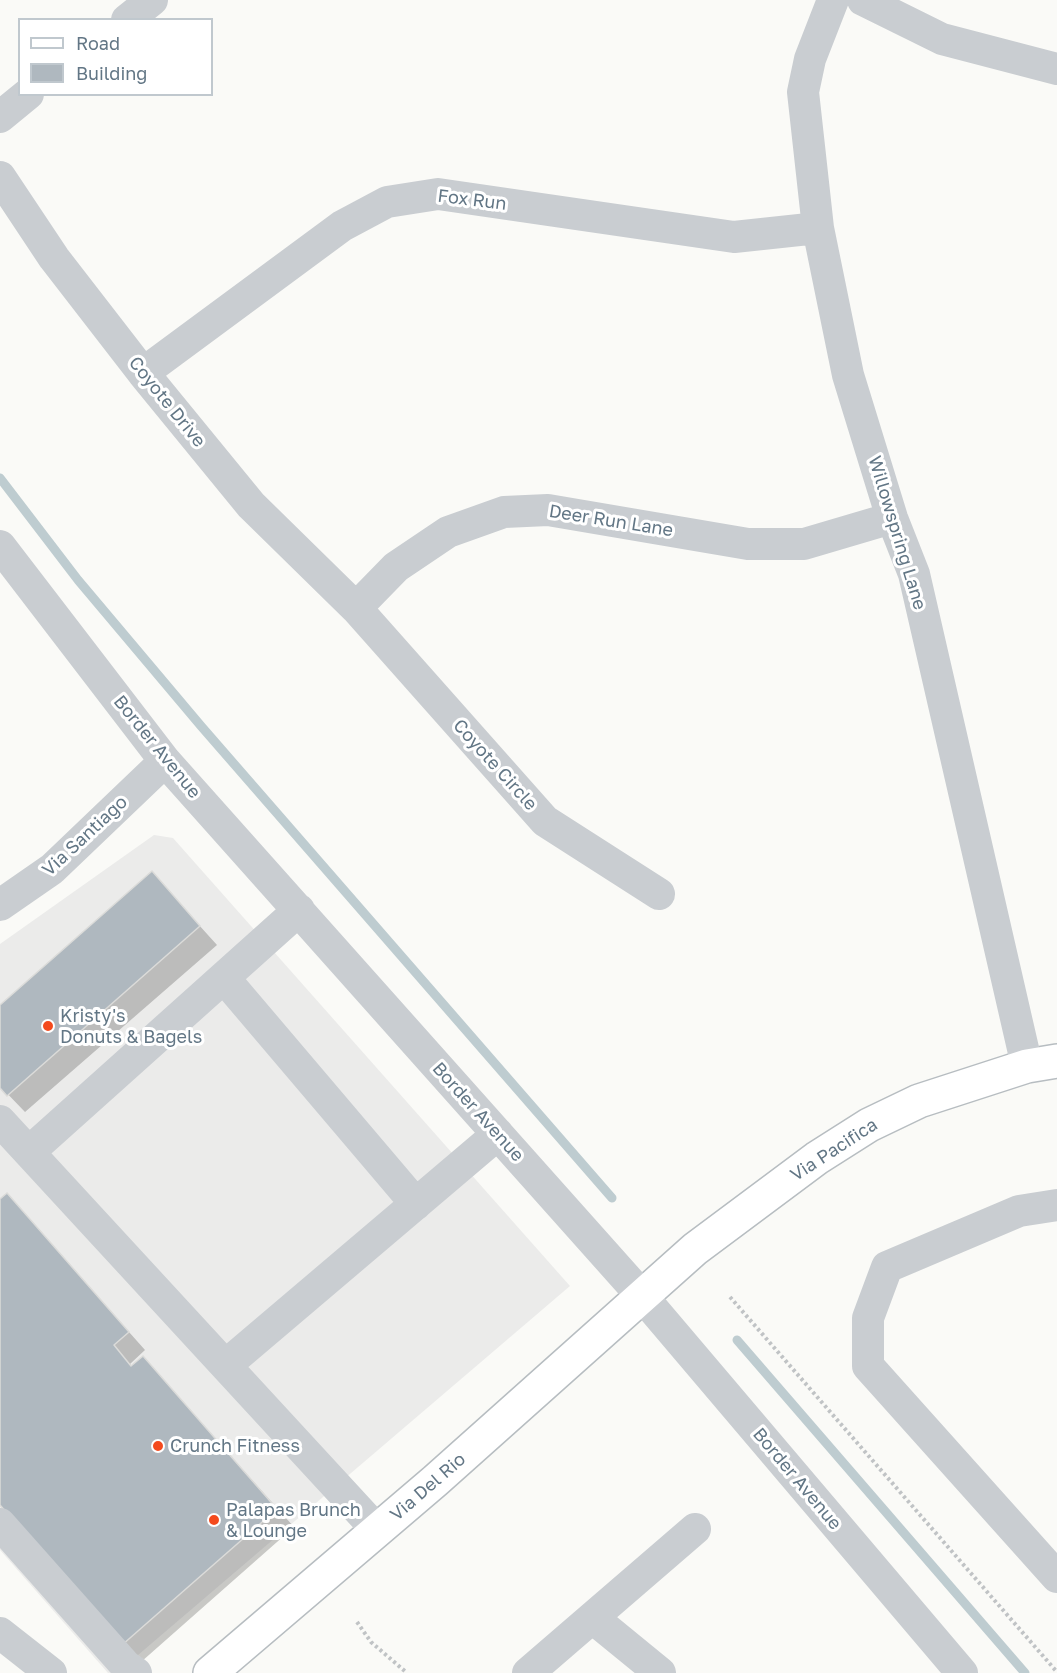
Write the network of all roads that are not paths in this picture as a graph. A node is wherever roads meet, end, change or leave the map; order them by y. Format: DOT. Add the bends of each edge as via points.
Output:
graph roads {
  1 [pos="152,0"];
  2 [pos="834,0"];
  3 [pos="863,0"];
  4 [pos="130,18"];
  5 [pos="1057,69"];
  6 [pos="26,96"];
  7 [pos="0,117"];
  8 [pos="0,177"];
  9 [pos="818,228"];
  10 [pos="142,373"];
  11 [pos="892,518"];
  12 [pos="0,546"];
  13 [pos="356,608"];
  14 [pos="165,761"];
  15 [pos="659,894"];
  16 [pos="3,899"];
  17 [pos="299,910"];
  18 [pos="224,978"];
  19 [pos="1042,1063"];
  20 [pos="0,1121"];
  21 [pos="498,1134"];
  22 [pos="29,1152"];
  23 [pos="416,1203"];
  24 [pos="1057,1204"];
  25 [pos="642,1296"];
  26 [pos="226,1365"];
  27 [pos="0,1524"];
  28 [pos="695,1529"];
  29 [pos="377,1530"];
  30 [pos="1057,1577"];
  31 [pos="594,1619"];
  32 [pos="0,1633"];
  33 [pos="51,1673"];
  34 [pos="136,1673"];
  35 [pos="210,1673"];
  36 [pos="528,1673"];
  37 [pos="660,1673"];
  38 [pos="962,1673"];
  1 -- 4 [label="street"];
  2 -- 9 [label="street, Willowspring Lane" via="810,59 803,92"];
  3 -- 5 [label="street" via="942,39"];
  6 -- 7 [label="street"];
  8 -- 10 [label="street, Coyote Drive" via="54,258"];
  9 -- 10 [label="street, Fox Run" via="734,237 438,194 387,202 342,226"];
  9 -- 11 [label="street, Willowspring Lane" via="848,375"];
  10 -- 13 [label="street, Coyote Drive" via="251,505"];
  11 -- 13 [label="street, Deer Run Lane" via="804,544 748,544 548,510 504,512 448,532 396,567"];
  11 -- 19 [label="street, Willowspring Lane" via="914,574"];
  12 -- 14 [label="street, Border Avenue"];
  13 -- 15 [label="street, Coyote Circle" via="545,821"];
  14 -- 16 [label="street, Via Santiago" via="52,869"];
  14 -- 17 [label="street, Border Avenue"];
  17 -- 18 [label="street"];
  17 -- 21 [label="street, Border Avenue"];
  18 -- 22 [label="street"];
  18 -- 23 [label="street"];
  19 -- 25 [label="main road, Via Pacifica" via="919,1101 869,1125 817,1158 696,1249"];
  20 -- 22 [label="street"];
  21 -- 23 [label="street"];
  21 -- 25 [label="street, Border Avenue"];
  22 -- 26 [label="street"];
  23 -- 26 [label="street"];
  24 -- 30 [label="street" via="1019,1211 887,1267 868,1318 868,1366"];
  25 -- 29 [label="main road, Via Del Rio"];
  25 -- 38 [label="street, Border Avenue"];
  26 -- 29 [label="street"];
  27 -- 34 [label="street"];
  28 -- 31 [label="street"];
  29 -- 35 [label="main road, Via Del Rio"];
  31 -- 36 [label="street"];
  31 -- 37 [label="street"];
  32 -- 33 [label="street"];
}
